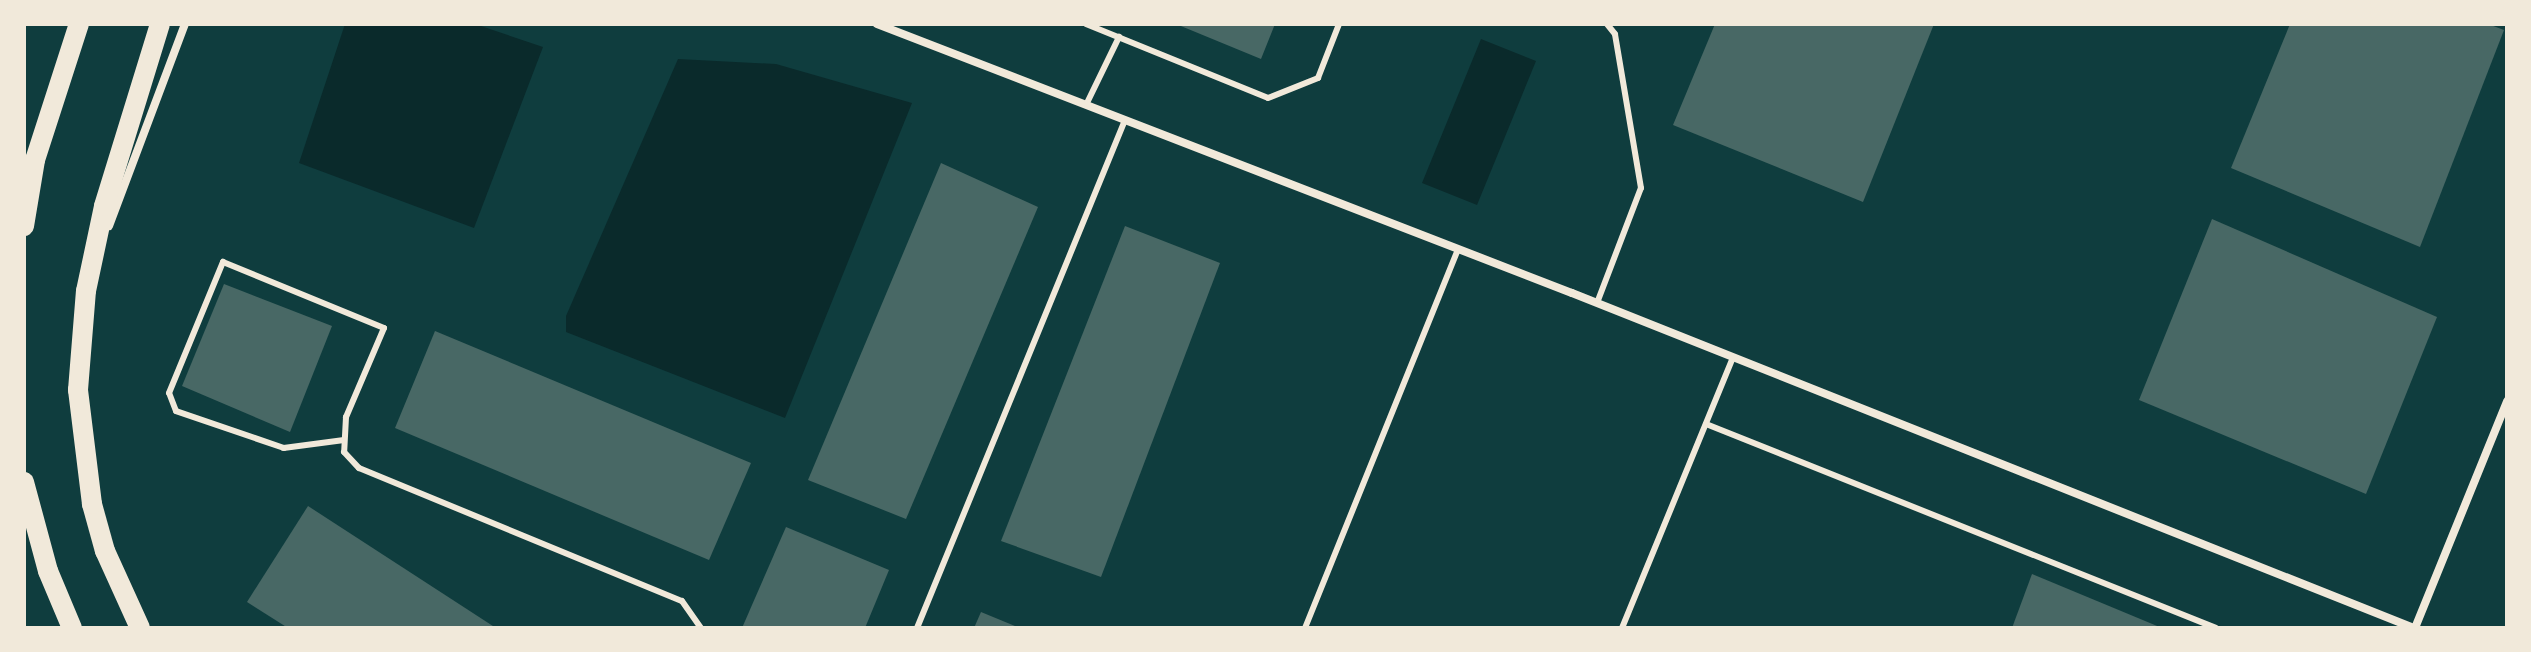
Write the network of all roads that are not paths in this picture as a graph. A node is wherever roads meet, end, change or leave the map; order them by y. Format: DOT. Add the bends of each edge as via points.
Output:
graph roads {
  1 [pos="79,24"];
  2 [pos="160,24"];
  3 [pos="185,24"];
  4 [pos="877,24"];
  5 [pos="1086,24"];
  6 [pos="1339,24"];
  7 [pos="1607,24"];
  8 [pos="1119,37"];
  9 [pos="1086,105"];
  10 [pos="1125,120"];
  11 [pos="24,226"];
  12 [pos="1458,249"];
  13 [pos="86,291"];
  14 [pos="1597,303"];
  15 [pos="1733,357"];
  16 [pos="2507,401"];
  17 [pos="1706,424"];
  18 [pos="344,440"];
  19 [pos="24,482"];
  20 [pos="72,628"];
  21 [pos="140,628"];
  22 [pos="701,628"];
  23 [pos="917,628"];
  24 [pos="1305,628"];
  25 [pos="1622,628"];
  26 [pos="2216,628"];
  27 [pos="2414,628"];
  1 -- 11 [label="main road" via="35,160"];
  2 -- 13 [label="main road" via="126,124"];
  3 -- 13 [label="street"];
  4 -- 9 [label="street"];
  5 -- 8 [label="lane"];
  6 -- 8 [label="lane" via="1318,78 1268,98"];
  7 -- 14 [label="lane" via="1615,34 1641,188"];
  8 -- 9 [label="lane"];
  9 -- 10 [label="street"];
  10 -- 12 [label="street"];
  10 -- 23 [label="lane"];
  12 -- 14 [label="street"];
  12 -- 24 [label="lane"];
  13 -- 21 [label="main road" via="78,390 84,466 105,551"];
  14 -- 15 [label="street"];
  15 -- 17 [label="lane"];
  15 -- 27 [label="street"];
  16 -- 27 [label="street"];
  17 -- 25 [label="lane"];
  17 -- 26 [label="lane"];
  18 -- 18 [label="lane" via="284,448 176,411 169,393 223,262 384,328 346,417"];
  18 -- 22 [label="lane" via="344,452 359,468 682,601"];
  19 -- 20 [label="main road" via="48,571"];
}
